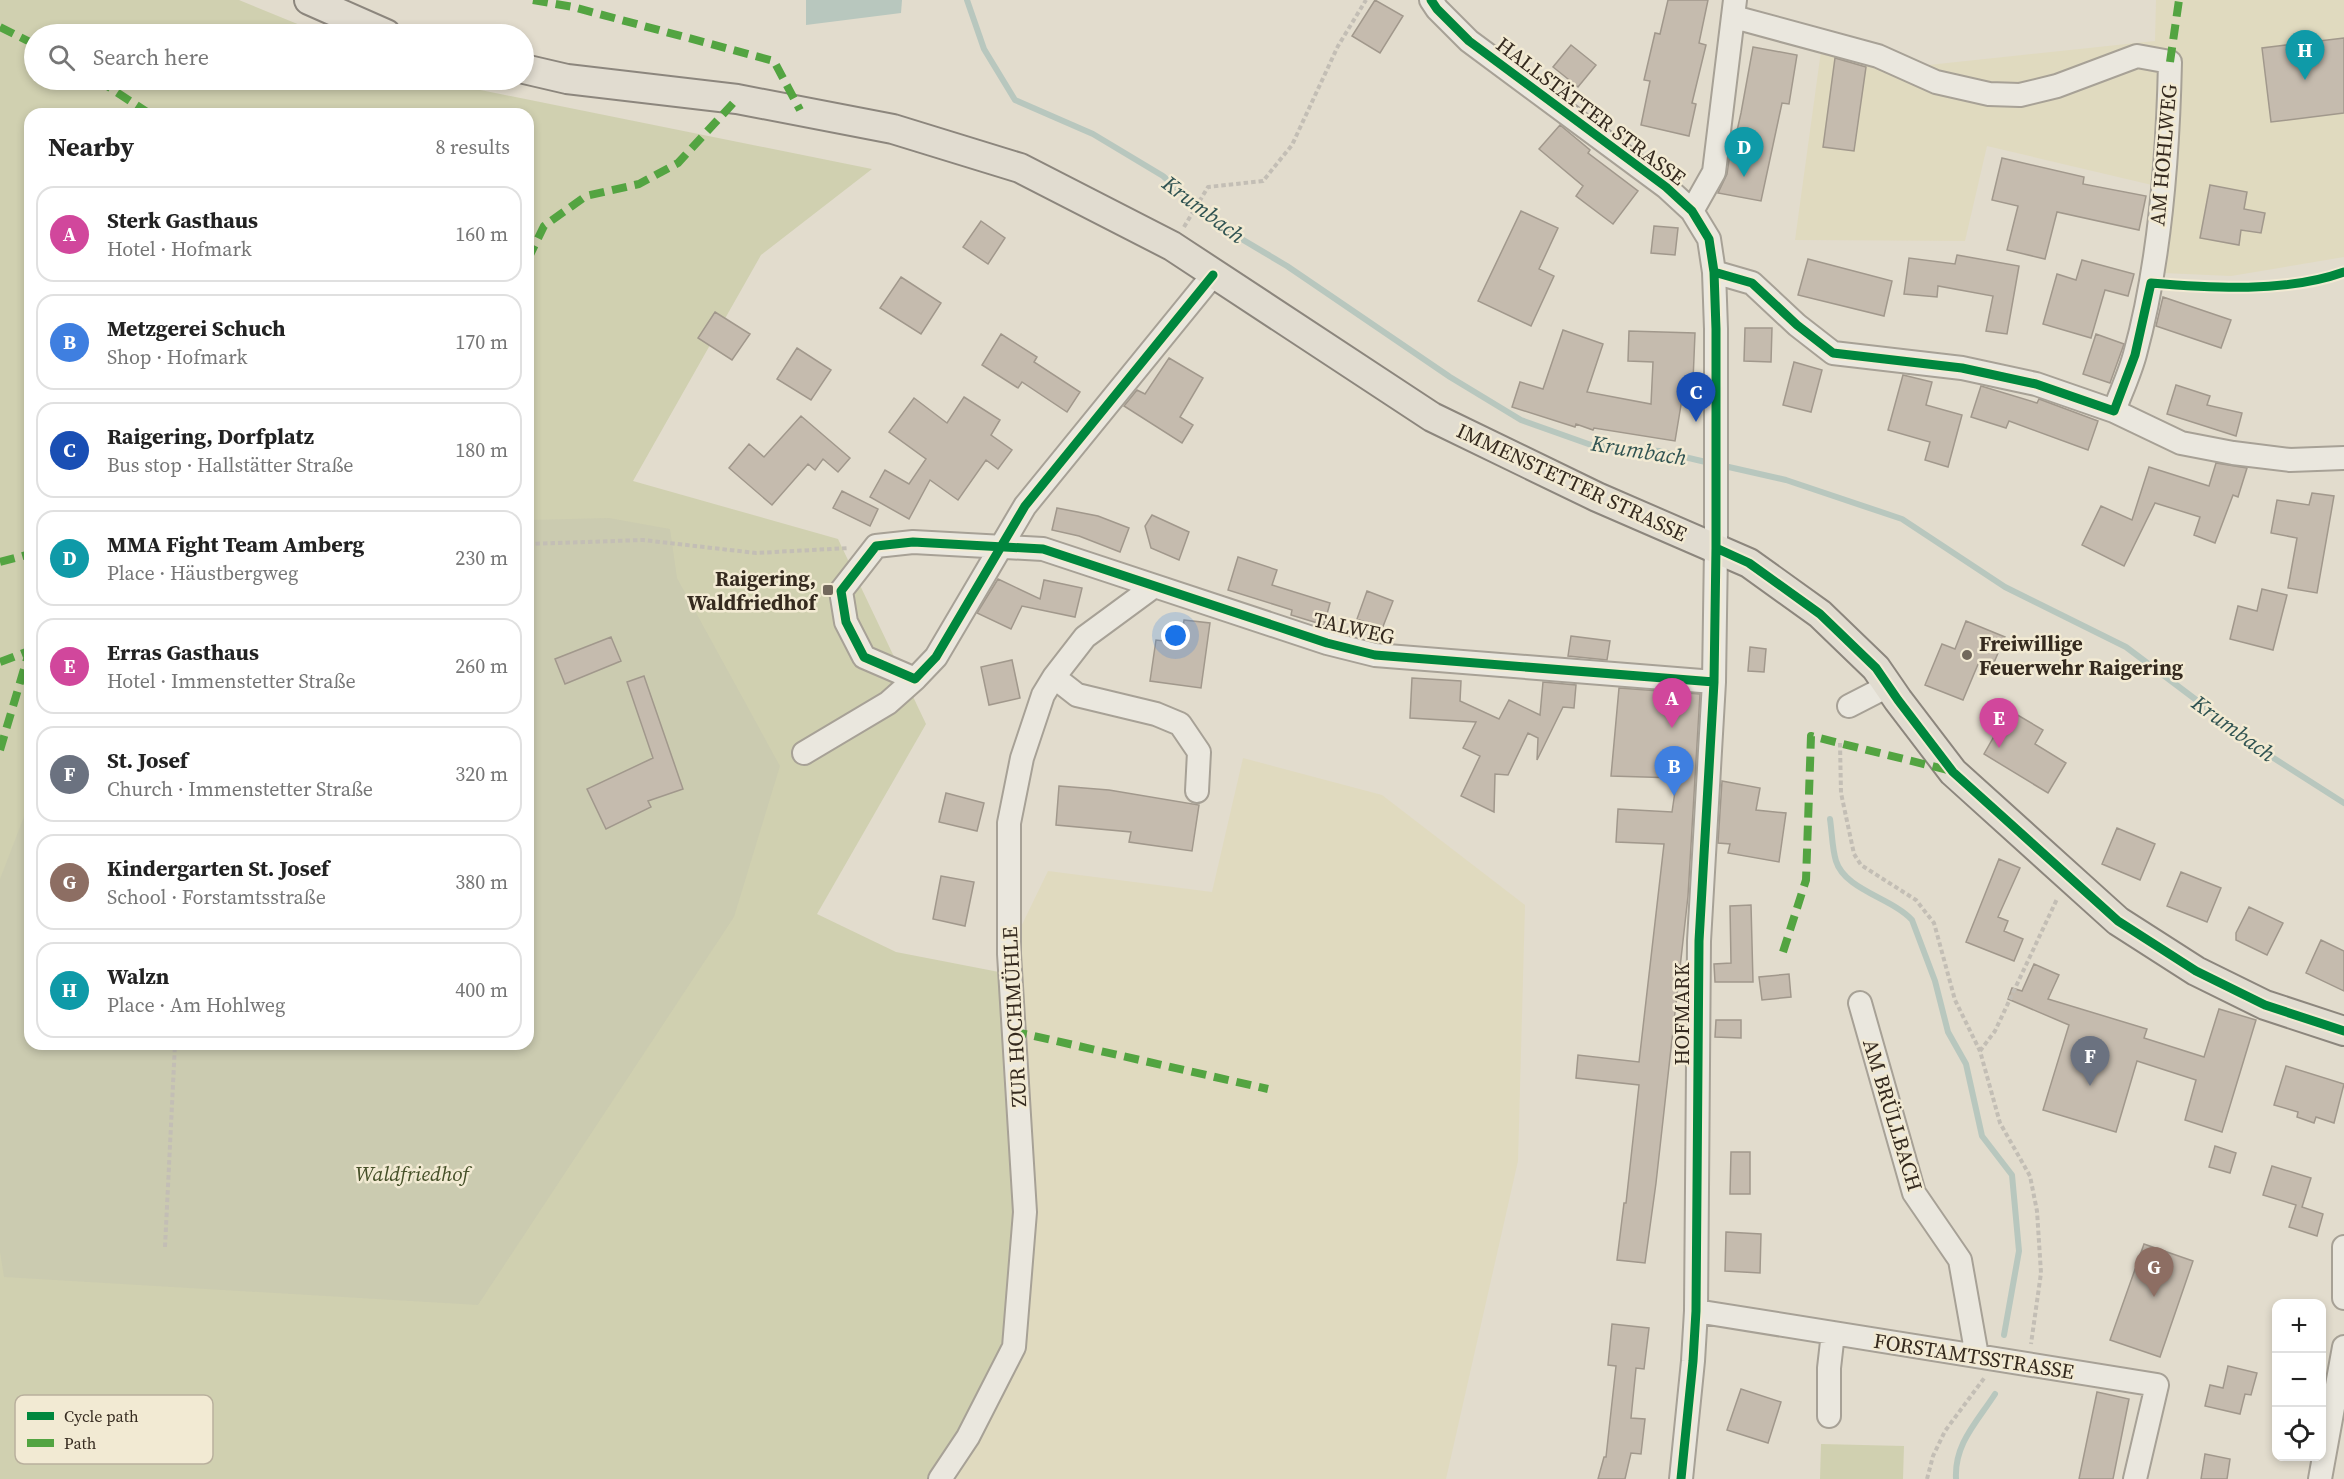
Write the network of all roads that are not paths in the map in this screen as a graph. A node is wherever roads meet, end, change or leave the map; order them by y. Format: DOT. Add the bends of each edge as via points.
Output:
graph roads {
  1 [pos="309,0"];
  2 [pos="1431,0"];
  3 [pos="1735,8"];
  4 [pos="363,24"];
  5 [pos="534,71"];
  6 [pos="1692,211"];
  7 [pos="1714,272"];
  8 [pos="1213,275"];
  9 [pos="2114,411"];
  10 [pos="2344,458"];
  11 [pos="1000,548"];
  12 [pos="1716,548"];
  13 [pos="1153,586"];
  14 [pos="1054,677"];
  15 [pos="915,679"];
  16 [pos="1714,682"];
  17 [pos="1888,686"];
  18 [pos="1849,706"];
  19 [pos="804,753"];
  20 [pos="1197,791"];
  21 [pos="1860,1004"];
  22 [pos="2344,1031"];
  23 [pos="2344,1247"];
  24 [pos="2344,1299"];
  25 [pos="1696,1311"];
  26 [pos="1833,1333"];
  27 [pos="2344,1347"];
  28 [pos="1982,1357"];
  29 [pos="2341,1384"];
  30 [pos="1829,1416"];
  31 [pos="940,1479"];
  32 [pos="1681,1479"];
  33 [pos="2135,1479"];
  34 [pos="2320,1479"];
  1 -- 4 [label="main road"];
  2 -- 6 [label="street, HALLSTÄTTER STRASSE" via="1469,41 1666,187"];
  3 -- 6 [label="street" via="1714,172"];
  3 -- 9 [label="street, AM HOHLWEG" via="1878,56 1936,82 1989,94 2020,94 2057,86 2137,56 2170,62 2168,142 2151,283 2135,355"];
  5 -- 8 [label="main road, IMMENSTETTER STRASSE" via="567,79 737,99 893,129 1020,168 1172,246"];
  6 -- 7 [label="street, HALLSTÄTTER STRASSE" via="1709,239"];
  7 -- 9 [label="street" via="1752,283 1833,353 1962,368 2036,384"];
  7 -- 12 [label="street, HALLSTÄTTER STRASSE"];
  8 -- 11 [label="street" via="1025,506"];
  8 -- 12 [label="main road, IMMENSTETTER STRASSE" via="1432,417 1597,497"];
  9 -- 10 [label="street" via="2181,443 2290,460"];
  11 -- 13 [label="street, TALWEG" via="1042,549"];
  11 -- 15 [label="street" via="936,657"];
  11 -- 15 [label="street, TALWEG" via="913,542 876,546 841,591 846,622 864,657"];
  12 -- 16 [label="street, HOFMARK"];
  12 -- 17 [label="main road, IMMENSTETTER STRASSE" via="1749,562 1820,614 1876,668"];
  13 -- 14 [label="street, ZUR HOCHMÜHLE" via="1085,637"];
  13 -- 16 [label="street, TALWEG" via="1375,655"];
  14 -- 20 [label="street" via="1077,695 1156,714 1180,724 1198,752"];
  14 -- 31 [label="street, ZUR HOCHMÜHLE" via="1043,695 1022,759 1009,823 1009,954 1025,1212 1014,1347 968,1437"];
  15 -- 19 [label="street" via="888,703"];
  16 -- 25 [label="street, HOFMARK" via="1699,941"];
  17 -- 18 [label="street"];
  17 -- 22 [label="main road, IMMENSTETTER STRASSE" via="1953,771 2118,921 2196,971 2265,1005"];
  21 -- 28 [label="street, AM BRÜLLBACH" via="1914,1193 1960,1260"];
  23 -- 24 [label="street"];
  25 -- 26 [label="street, FORSTAMTSSTRASSE"];
  25 -- 32 [label="street, HOFMARK"];
  26 -- 28 [label="street, FORSTAMTSSTRASSE"];
  26 -- 30 [label="street"];
  27 -- 29 [label="street"];
  28 -- 33 [label="street, FORSTAMTSSTRASSE" via="2157,1385"];
  29 -- 34 [label="street"];
}
